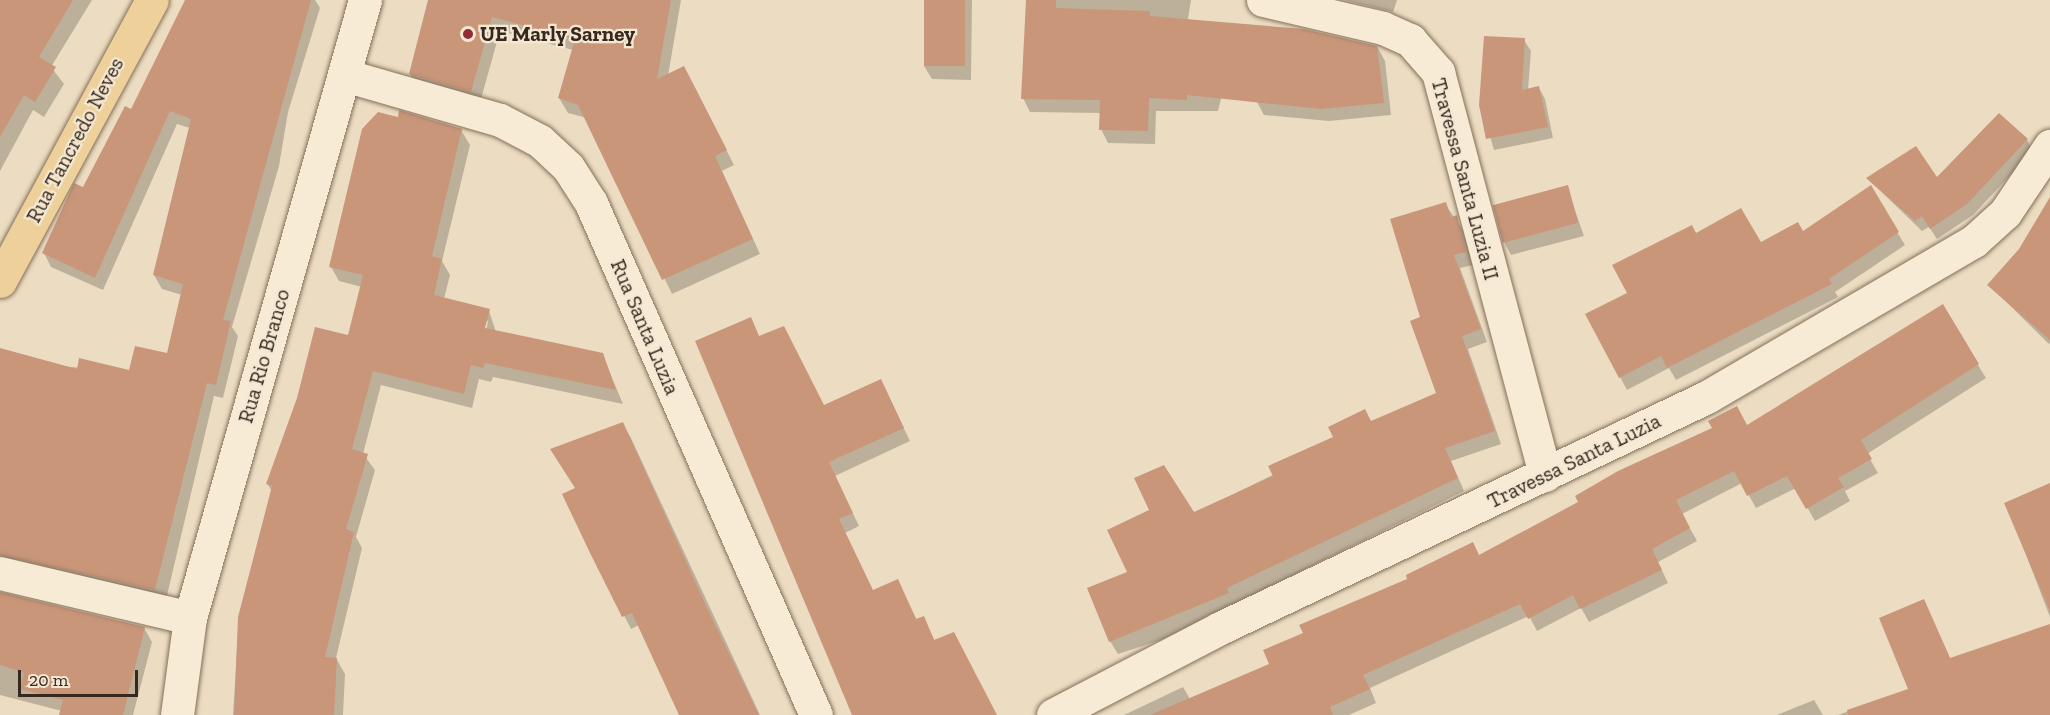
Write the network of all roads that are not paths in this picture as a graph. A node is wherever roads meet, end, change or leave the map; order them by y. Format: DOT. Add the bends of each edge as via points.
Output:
graph roads {
  1 [pos="134,0"];
  2 [pos="152,0"];
  3 [pos="365,0"];
  4 [pos="1263,0"];
  5 [pos="344,75"];
  6 [pos="2050,146"];
  7 [pos="0,248"];
  8 [pos="0,280"];
  9 [pos="1545,475"];
  10 [pos="0,573"];
  11 [pos="190,618"];
  12 [pos="177,715"];
  13 [pos="816,715"];
  14 [pos="1053,715"];
  1 -- 7 [label="main road, Rua Tancredo Neves"];
  2 -- 8 [label="main road, Rua Tancredo Neves"];
  3 -- 5 [label="street, Rua Rio Branco"];
  4 -- 9 [label="street, Travessa Santa Luzia II" via="1383,28 1410,40 1438,72"];
  5 -- 11 [label="street, Rua Rio Branco"];
  5 -- 13 [label="street, Rua Santa Luzia" via="500,120 540,141 568,167 591,203"];
  6 -- 9 [label="street, Travessa Santa Luzia" via="2005,213 1974,241 1707,397"];
  9 -- 14 [label="street, Travessa Santa Luzia" via="1220,628"];
  10 -- 11 [label="street"];
  11 -- 12 [label="street, Rua Rio Branco"];
}
